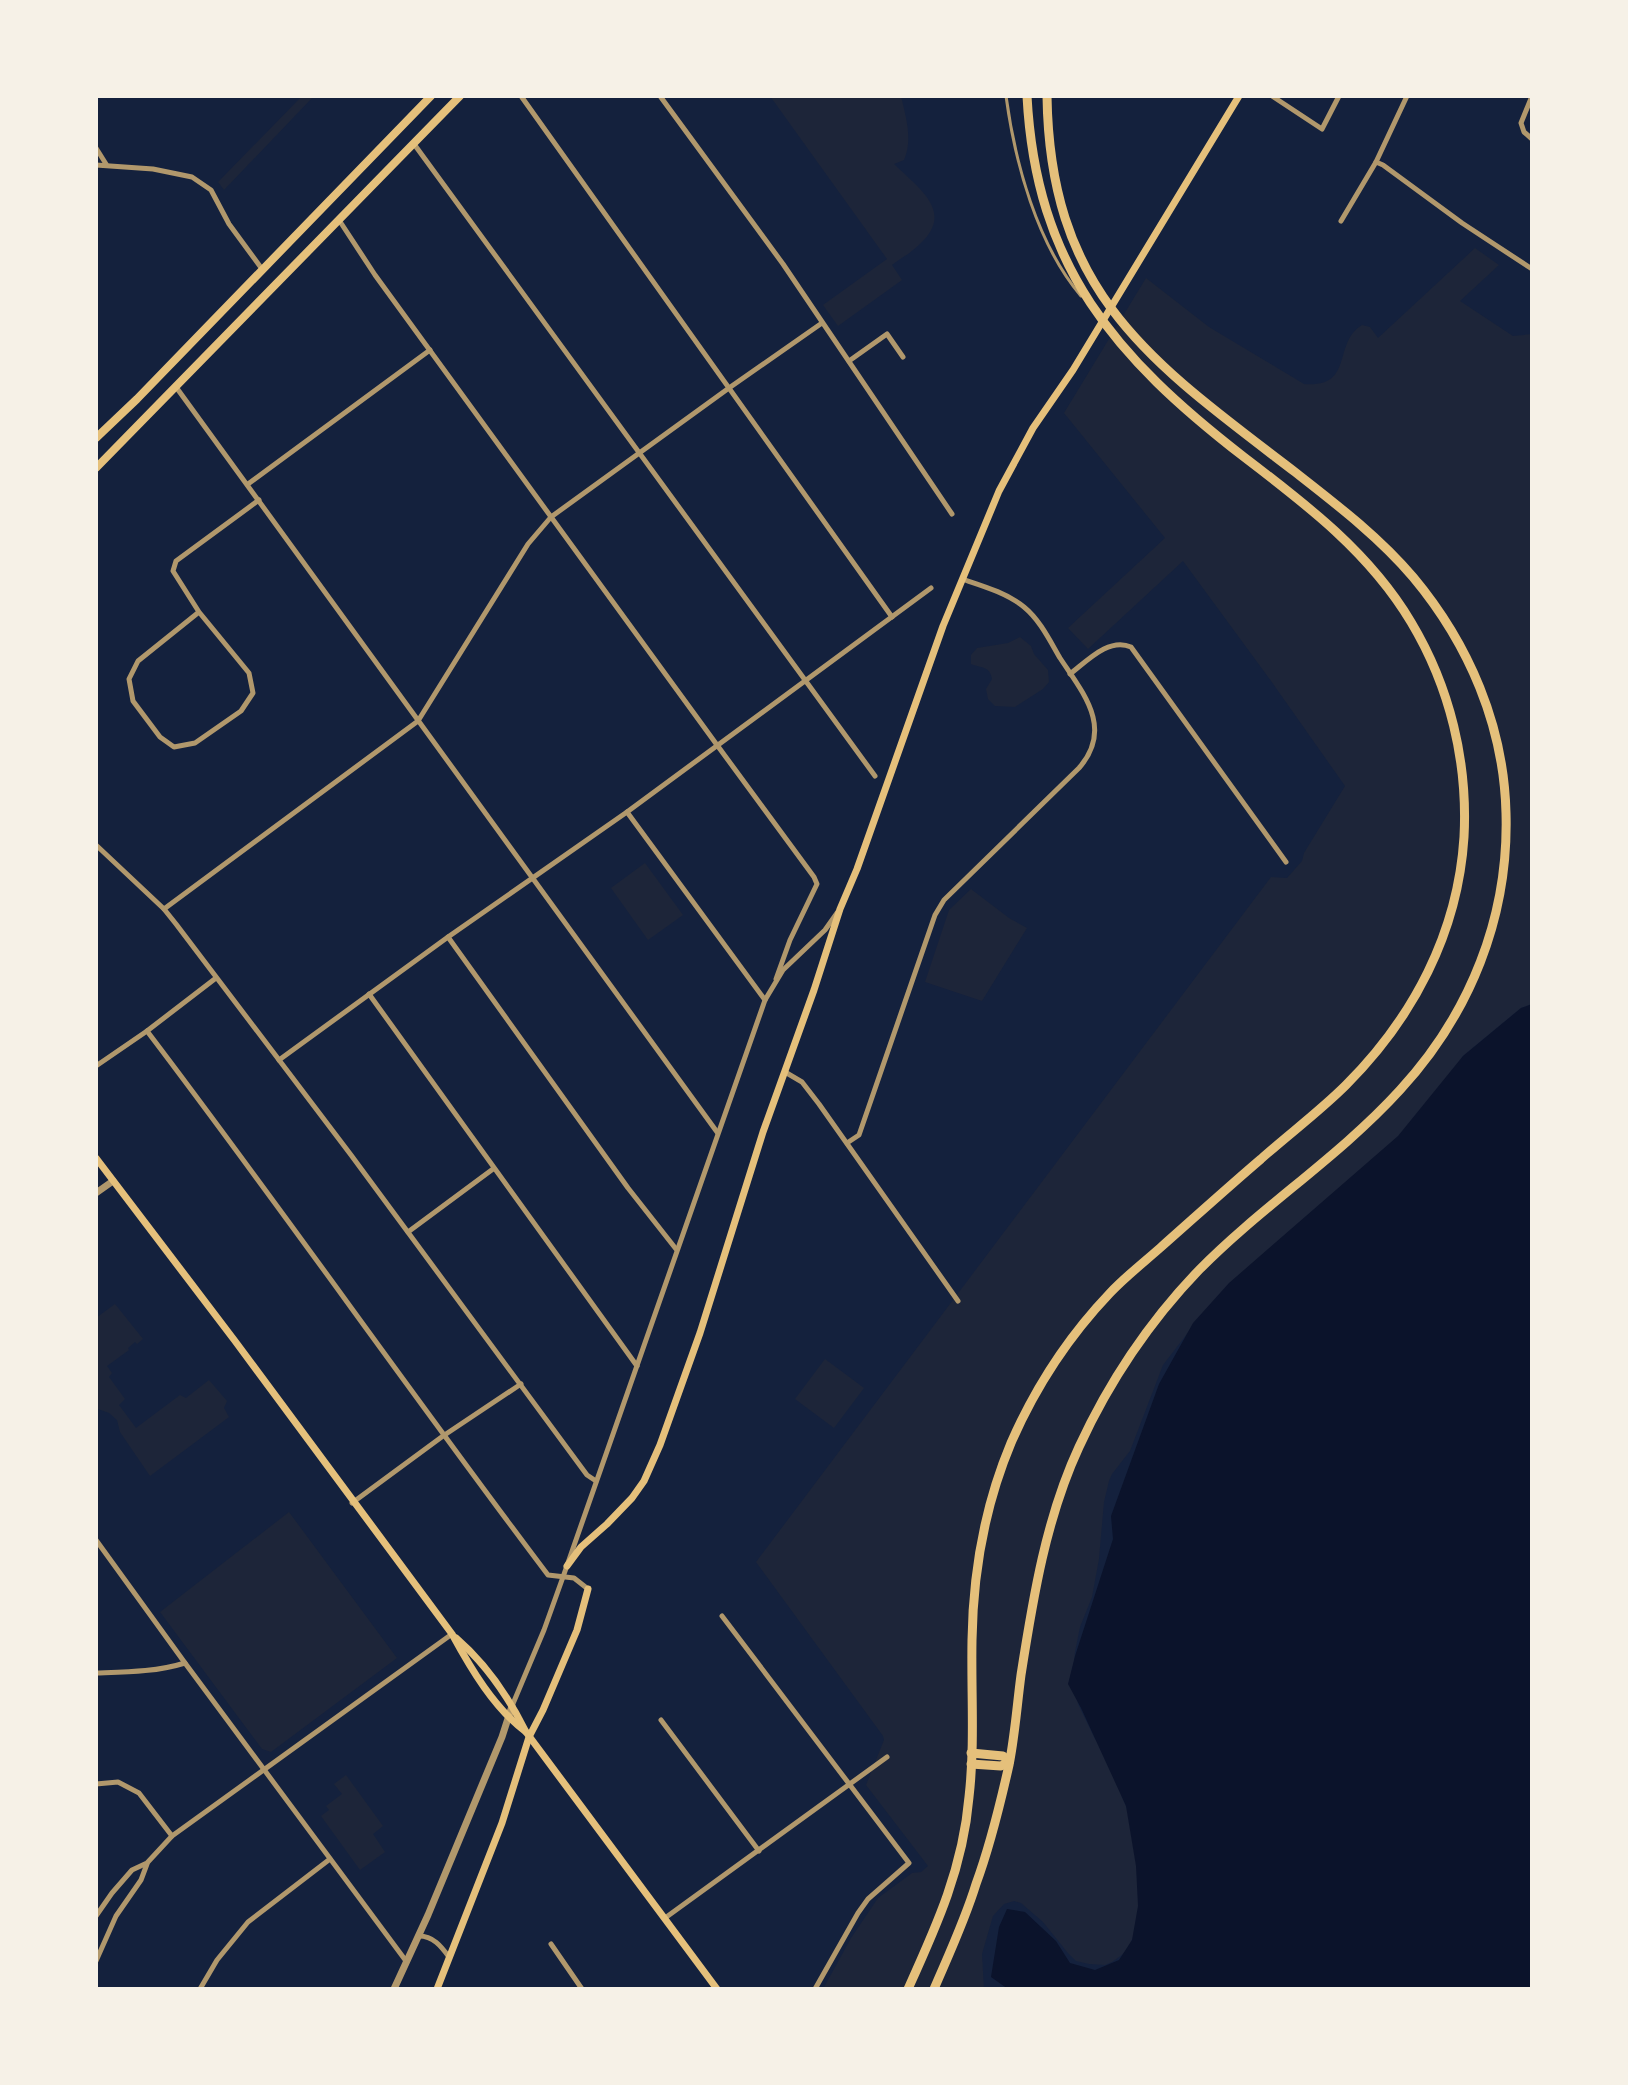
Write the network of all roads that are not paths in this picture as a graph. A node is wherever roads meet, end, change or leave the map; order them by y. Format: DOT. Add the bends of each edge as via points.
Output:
graph roads {
  1 [pos="431,96"];
  2 [pos="460,96"];
  3 [pos="521,96"];
  4 [pos="660,96"];
  5 [pos="1006,96"];
  6 [pos="1027,96"];
  7 [pos="1047,96"];
  8 [pos="1239,96"];
  9 [pos="1272,96"];
  10 [pos="1339,96"];
  11 [pos="1407,96"];
  12 [pos="1532,96"];
  13 [pos="1532,139"];
  14 [pos="414,143"];
  15 [pos="96,148"];
  16 [pos="1376,162"];
  17 [pos="96,165"];
  18 [pos="106,165"];
  19 [pos="338,219"];
  20 [pos="1341,221"];
  21 [pos="1532,269"];
  22 [pos="263,270"];
  23 [pos="1102,320"];
  24 [pos="822,323"];
  25 [pos="430,350"];
  26 [pos="903,357"];
  27 [pos="849,361"];
  28 [pos="175,386"];
  29 [pos="729,388"];
  30 [pos="96,438"];
  31 [pos="639,452"];
  32 [pos="96,468"];
  33 [pos="248,484"];
  34 [pos="259,500"];
  35 [pos="952,514"];
  36 [pos="551,517"];
  37 [pos="962,579"];
  38 [pos="931,588"];
  39 [pos="199,612"];
  40 [pos="892,617"];
  41 [pos="1070,674"];
  42 [pos="805,680"];
  43 [pos="418,721"];
  44 [pos="717,745"];
  45 [pos="875,776"];
  46 [pos="627,812"];
  47 [pos="96,845"];
  48 [pos="1286,862"];
  49 [pos="531,879"];
  50 [pos="164,909"];
  51 [pos="840,909"];
  52 [pos="448,937"];
  53 [pos="216,978"];
  54 [pos="776,979"];
  55 [pos="369,994"];
  56 [pos="765,1000"];
  57 [pos="147,1031"];
  58 [pos="279,1060"];
  59 [pos="96,1066"];
  60 [pos="785,1072"];
  61 [pos="717,1132"];
  62 [pos="847,1143"];
  63 [pos="96,1158"];
  64 [pos="493,1169"];
  65 [pos="113,1181"];
  66 [pos="96,1193"];
  67 [pos="408,1232"];
  68 [pos="676,1249"];
  69 [pos="958,1301"];
  70 [pos="637,1367"];
  71 [pos="521,1384"];
  72 [pos="443,1436"];
  73 [pos="596,1482"];
  74 [pos="352,1503"];
  75 [pos="96,1540"];
  76 [pos="567,1566"];
  77 [pos="563,1577"];
  78 [pos="588,1589"];
  79 [pos="722,1616"];
  80 [pos="452,1634"];
  81 [pos="185,1663"];
  82 [pos="96,1673"];
  83 [pos="514,1708"];
  84 [pos="509,1719"];
  85 [pos="661,1720"];
  86 [pos="528,1734"];
  87 [pos="971,1753"];
  88 [pos="887,1757"];
  89 [pos="1009,1762"];
  90 [pos="971,1764"];
  91 [pos="265,1769"];
  92 [pos="96,1784"];
  93 [pos="850,1785"];
  94 [pos="172,1836"];
  95 [pos="759,1851"];
  96 [pos="330,1859"];
  97 [pos="147,1863"];
  98 [pos="96,1916"];
  99 [pos="665,1918"];
  100 [pos="418,1936"];
  101 [pos="551,1944"];
  102 [pos="449,1957"];
  103 [pos="96,1961"];
  104 [pos="406,1961"];
  105 [pos="200,1989"];
  106 [pos="394,1989"];
  107 [pos="437,1989"];
  108 [pos="582,1989"];
  109 [pos="717,1989"];
  110 [pos="815,1989"];
  111 [pos="908,1989"];
  112 [pos="934,1989"];
  1 -- 22 [label="main road"];
  2 -- 14 [label="main road"];
  3 -- 29 [label="street"];
  4 -- 24 [label="street"];
  5 -- 23 [label="lane" via="1020,166 1042,228 1062,271"];
  6 -- 23 [label="highway" via="1029,137 1050,225"];
  7 -- 89 [label="highway" via="1052,164 1066,222 1085,269 1113,312 1175,378 1377,539 1445,619 1476,676 1492,724 1504,778 1507,837 1487,947 1468,994 1435,1048 1400,1091 1174,1297 1122,1368 1093,1420 1063,1487 1043,1556"];
  8 -- 37 [label="main road" via="1033,428"];
  9 -- 10 [label="street" via="1322,129"];
  11 -- 16 [label="street"];
  12 -- 13 [label="street" via="1521,123"];
  14 -- 19 [label="main road"];
  14 -- 31 [label="street"];
  15 -- 18 [label="street"];
  16 -- 20 [label="street"];
  16 -- 21 [label="street"];
  17 -- 18 [label="street"];
  18 -- 22 [label="street" via="192,177 211,190"];
  19 -- 25 [label="street"];
  19 -- 28 [label="main road"];
  22 -- 30 [label="main road"];
  23 -- 87 [label="highway" via="1170,396 1330,526 1400,605 1435,668 1451,714 1462,773 1463,850 1447,927 1427,976 1394,1031 1344,1087 1112,1291 1067,1344 1028,1407 1001,1469 979,1558"];
  24 -- 27 [label="street"];
  24 -- 29 [label="street"];
  25 -- 33 [label="street"];
  25 -- 36 [label="street"];
  26 -- 27 [label="street" via="887,334"];
  27 -- 35 [label="street"];
  28 -- 32 [label="main road"];
  28 -- 33 [label="street"];
  29 -- 31 [label="street"];
  29 -- 40 [label="street"];
  31 -- 36 [label="street"];
  31 -- 42 [label="street"];
  33 -- 34 [label="street"];
  34 -- 39 [label="street" via="176,561 173,571"];
  34 -- 43 [label="street"];
  36 -- 43 [label="street" via="528,544"];
  36 -- 44 [label="street"];
  37 -- 41 [label="street" via="1028,611"];
  37 -- 51 [label="main road"];
  38 -- 40 [label="street"];
  39 -- 39 [label="street" via="138,661 129,679 133,701 174,747 195,743 241,711 253,693 249,673"];
  40 -- 42 [label="street"];
  41 -- 48 [label="street" via="1110,645 1131,647"];
  41 -- 62 [label="street" via="1093,713 1092,751 944,900 859,1135"];
  42 -- 44 [label="street"];
  42 -- 45 [label="street"];
  43 -- 49 [label="street"];
  43 -- 50 [label="street"];
  44 -- 46 [label="street"];
  44 -- 54 [label="street" via="817,884"];
  46 -- 49 [label="street"];
  46 -- 56 [label="street"];
  47 -- 50 [label="street"];
  49 -- 52 [label="street"];
  49 -- 61 [label="street"];
  50 -- 53 [label="street"];
  51 -- 54 [label="street"];
  51 -- 60 [label="main road"];
  52 -- 55 [label="street"];
  52 -- 68 [label="street"];
  53 -- 57 [label="street"];
  53 -- 58 [label="street"];
  54 -- 56 [label="street"];
  55 -- 58 [label="street"];
  55 -- 64 [label="street"];
  56 -- 61 [label="street"];
  57 -- 59 [label="street"];
  57 -- 72 [label="street"];
  58 -- 67 [label="street"];
  60 -- 62 [label="street" via="802,1082"];
  60 -- 76 [label="main road" via="683,1384 644,1481"];
  61 -- 68 [label="street"];
  62 -- 69 [label="street"];
  63 -- 65 [label="main road"];
  64 -- 67 [label="street"];
  64 -- 70 [label="street"];
  65 -- 66 [label="street"];
  65 -- 74 [label="main road"];
  67 -- 71 [label="street"];
  68 -- 70 [label="street"];
  70 -- 73 [label="street"];
  71 -- 72 [label="street"];
  71 -- 73 [label="street"];
  72 -- 74 [label="street"];
  72 -- 77 [label="street" via="548,1575"];
  73 -- 76 [label="street"];
  74 -- 80 [label="main road"];
  75 -- 81 [label="street"];
  76 -- 77 [label="street"];
  77 -- 78 [label="street"];
  77 -- 83 [label="street"];
  78 -- 86 [label="main road" via="577,1630"];
  79 -- 93 [label="street"];
  80 -- 83 [label="main road"];
  80 -- 84 [label="main road"];
  80 -- 91 [label="street"];
  81 -- 82 [label="street"];
  81 -- 91 [label="street"];
  83 -- 84 [label="street"];
  83 -- 86 [label="main road"];
  84 -- 86 [label="main road"];
  84 -- 100 [label="street"];
  85 -- 95 [label="street"];
  86 -- 99 [label="main road"];
  86 -- 102 [label="main road" via="502,1823"];
  87 -- 89 [label="highway" via="1003,1756"];
  87 -- 90 [label="highway"];
  88 -- 93 [label="street"];
  89 -- 90 [label="highway"];
  89 -- 112 [label="highway" via="977,1884"];
  90 -- 111 [label="highway" via="955,1875"];
  91 -- 94 [label="street"];
  91 -- 96 [label="street"];
  92 -- 94 [label="street" via="118,1782 139,1793"];
  93 -- 95 [label="street"];
  93 -- 110 [label="street" via="909,1863 868,1899"];
  94 -- 97 [label="street"];
  95 -- 99 [label="street"];
  96 -- 104 [label="street"];
  96 -- 105 [label="street" via="248,1922"];
  97 -- 98 [label="street" via="132,1870"];
  97 -- 103 [label="street"];
  99 -- 109 [label="main road"];
  100 -- 102 [label="street" via="431,1938"];
  100 -- 104 [label="street"];
  101 -- 108 [label="street"];
  102 -- 107 [label="main road"];
  104 -- 106 [label="street"];
}
